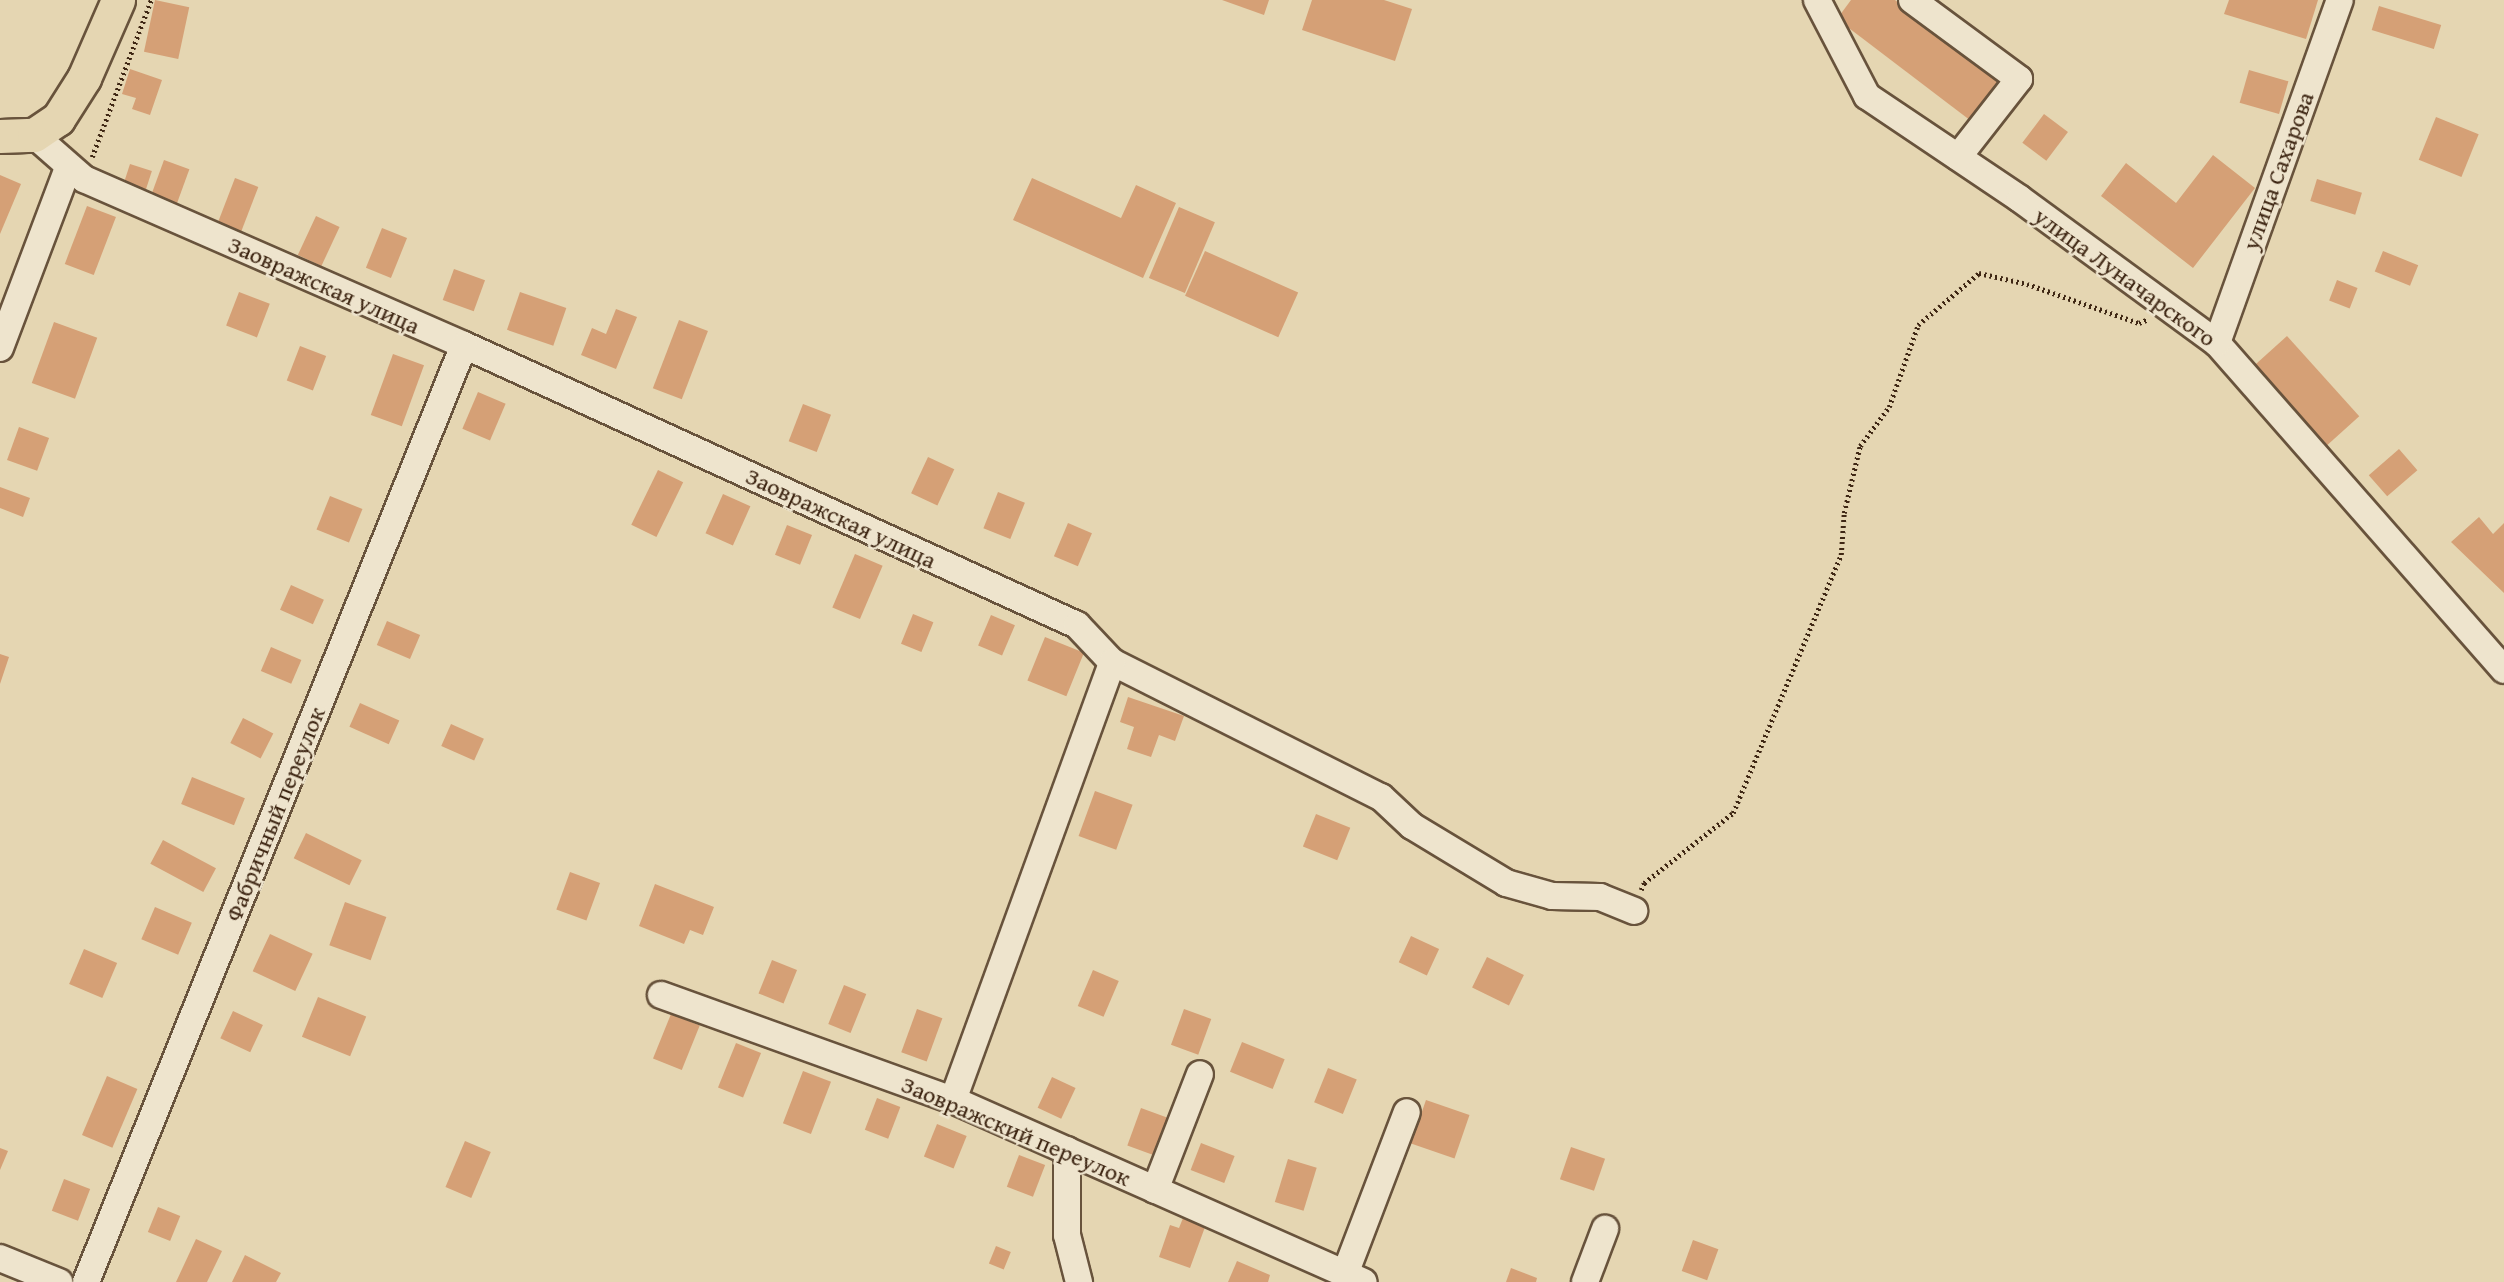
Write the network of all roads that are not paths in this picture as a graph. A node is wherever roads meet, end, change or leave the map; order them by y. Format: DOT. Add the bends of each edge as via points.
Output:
graph roads {
  1 [pos="118,0"];
  2 [pos="1817,0"];
  3 [pos="1912,0"];
  4 [pos="2340,0"];
  5 [pos="34,135"];
  6 [pos="0,136"];
  7 [pos="1958,157"];
  8 [pos="76,173"];
  9 [pos="2217,343"];
  10 [pos="464,345"];
  11 [pos="0,348"];
  12 [pos="1112,662"];
  13 [pos="2504,670"];
  14 [pos="1634,911"];
  15 [pos="661,995"];
  16 [pos="1200,1074"];
  17 [pos="953,1100"];
  18 [pos="1407,1112"];
  19 [pos="1067,1150"];
  20 [pos="1156,1190"];
  21 [pos="1605,1229"];
  22 [pos="0,1258"];
  23 [pos="1355,1278"];
  24 [pos="59,1282"];
  25 [pos="86,1282"];
  26 [pos="1079,1282"];
  27 [pos="1585,1282"];
  1 -- 5 [label="main road" via="83,78 58,119"];
  2 -- 7 [label="street, улица Луначарского" via="1867,96"];
  3 -- 7 [label="street" via="2020,79"];
  4 -- 9 [label="street, улица Сахарова"];
  5 -- 6 [label="main road"];
  5 -- 8 [label="street, Заовражская улица"];
  7 -- 9 [label="street, улица Луначарского"];
  8 -- 10 [label="street, Заовражская улица"];
  8 -- 11 [label="street"];
  9 -- 13 [label="street, улица Луначарского"];
  10 -- 12 [label="street, Заовражская улица" via="1077,625"];
  10 -- 25 [label="street, Фабричный переулок"];
  12 -- 14 [label="street, Заовражская улица" via="1381,797 1412,826 1506,883 1552,896 1600,897"];
  12 -- 17 [label="street"];
  15 -- 17 [label="street, Заовражский переулок"];
  16 -- 20 [label="street"];
  17 -- 19 [label="street, Заовражский переулок"];
  18 -- 23 [label="street"];
  19 -- 20 [label="street, Заовражский переулок"];
  19 -- 26 [label="street" via="1066,1235"];
  20 -- 23 [label="street, Заовражский переулок"];
  21 -- 27 [label="street"];
  22 -- 24 [label="street"];
}
